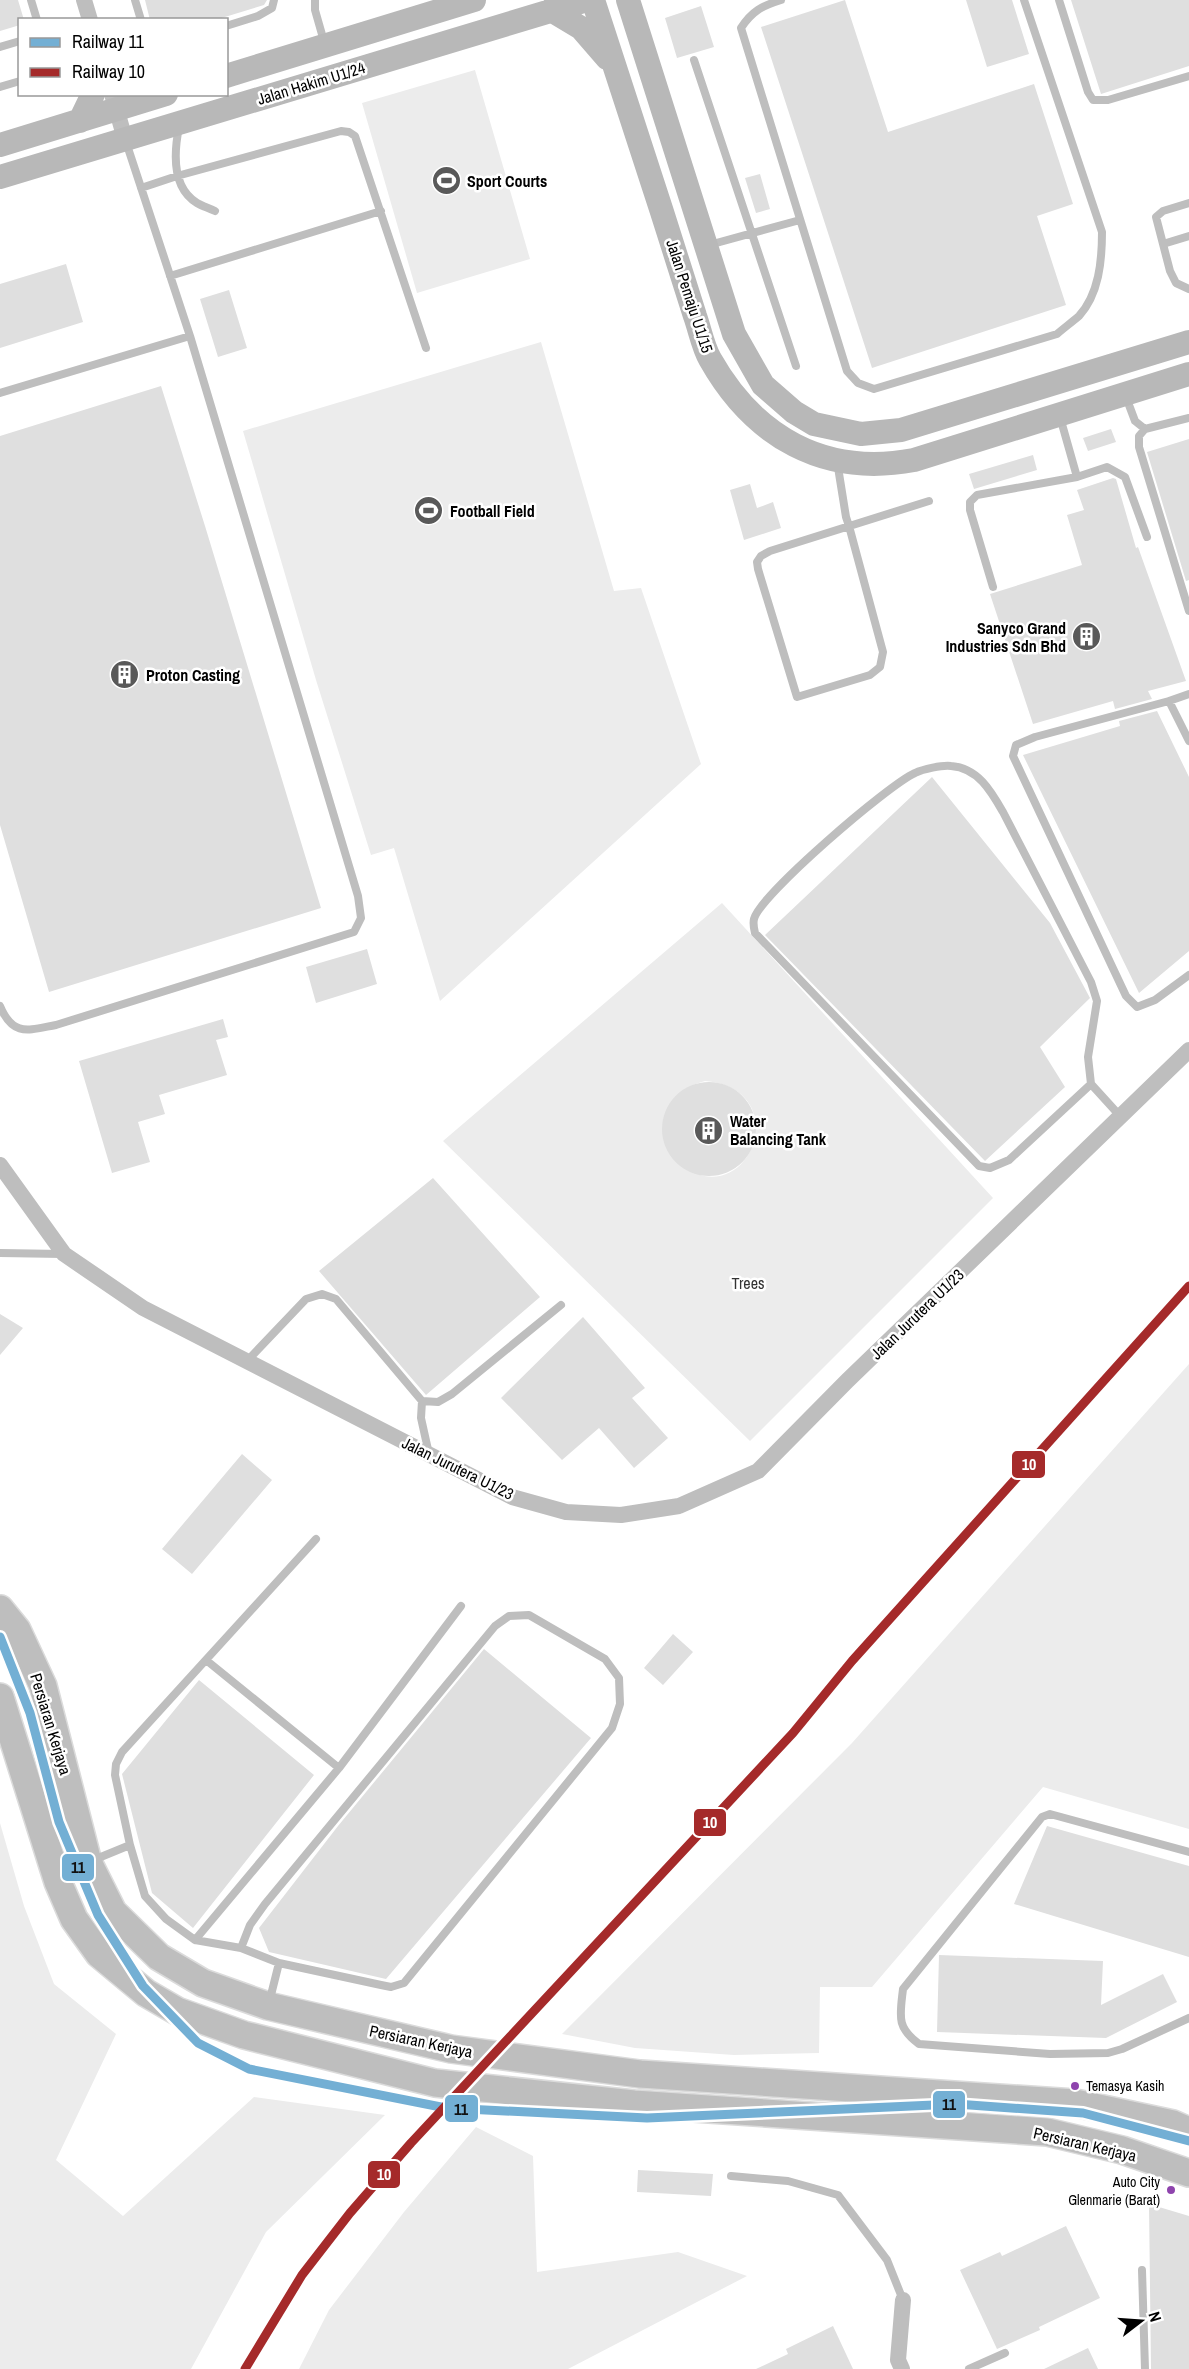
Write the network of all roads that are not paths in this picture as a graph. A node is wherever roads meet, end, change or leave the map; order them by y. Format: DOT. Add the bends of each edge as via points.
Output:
graph roads {
  1 [pos="32,0"];
  2 [pos="84,0"];
  3 [pos="135,0"];
  4 [pos="274,0"];
  5 [pos="315,0"];
  6 [pos="474,0"];
  7 [pos="587,0"];
  8 [pos="593,0"];
  9 [pos="628,0"];
  10 [pos="781,0"];
  11 [pos="1024,0"];
  12 [pos="1059,0"];
  13 [pos="552,10"];
  14 [pos="36,18"];
  15 [pos="89,18"];
  16 [pos="140,18"];
  17 [pos="228,25"];
  18 [pos="18,42"];
  19 [pos="325,45"];
  20 [pos="0,47"];
  21 [pos="694,60"];
  22 [pos="615,67"];
  23 [pos="228,75"];
  24 [pos="1189,76"];
  25 [pos="18,82"];
  26 [pos="0,87"];
  27 [pos="92,96"];
  28 [pos="156,96"];
  29 [pos="114,102"];
  30 [pos="80,121"];
  31 [pos="180,123"];
  32 [pos="125,139"];
  33 [pos="0,145"];
  34 [pos="177,176"];
  35 [pos="0,177"];
  36 [pos="141,188"];
  37 [pos="1189,203"];
  38 [pos="215,211"];
  39 [pos="381,211"];
  40 [pos="800,220"];
  41 [pos="752,233"];
  42 [pos="1189,236"];
  43 [pos="1163,244"];
  44 [pos="706,246"];
  45 [pos="170,276"];
  46 [pos="1189,289"];
  47 [pos="190,336"];
  48 [pos="1189,342"];
  49 [pos="426,348"];
  50 [pos="796,366"];
  51 [pos="1189,374"];
  52 [pos="0,393"];
  53 [pos="1125,394"];
  54 [pos="1059,414"];
  55 [pos="1189,418"];
  56 [pos="1145,429"];
  57 [pos="837,460"];
  58 [pos="1077,477"];
  59 [pos="929,501"];
  60 [pos="849,526"];
  61 [pos="1147,537"];
  62 [pos="993,587"];
  63 [pos="1189,611"];
  64 [pos="1189,694"];
  65 [pos="1169,701"];
  66 [pos="1189,741"];
  67 [pos="1189,975"];
  68 [pos="0,1006"];
  69 [pos="1189,1050"];
  70 [pos="1091,1084"];
  71 [pos="1121,1117"];
  72 [pos="0,1165"];
  73 [pos="0,1253"];
  74 [pos="64,1254"];
  75 [pos="561,1305"];
  76 [pos="247,1361"];
  77 [pos="422,1401"];
  78 [pos="429,1454"];
  79 [pos="316,1539"];
  80 [pos="462,1606"];
  81 [pos="0,1609"];
  82 [pos="206,1660"];
  83 [pos="0,1697"];
  84 [pos="339,1768"];
  85 [pos="130,1845"];
  86 [pos="1189,1852"];
  87 [pos="88,1862"];
  88 [pos="195,1940"];
  89 [pos="241,1947"];
  90 [pos="279,1963"];
  91 [pos="268,2006"];
  92 [pos="1189,2018"];
  93 [pos="1189,2131"];
  94 [pos="1189,2173"];
  95 [pos="731,2176"];
  96 [pos="1142,2270"];
  97 [pos="903,2300"];
  98 [pos="1005,2353"];
  99 [pos="902,2369"];
  100 [pos="969,2369"];
  101 [pos="1145,2369"];
  1 -- 14 [label="lane"];
  2 -- 15 [label="street"];
  3 -- 16 [label="lane"];
  4 -- 17 [label="lane" via="273,8"];
  5 -- 19 [label="lane"];
  6 -- 19 [label="street, Jalan Hakim U1/24"];
  7 -- 13 [label="street, Jalan Hakim U1/24"];
  8 -- 22 [label="street, Jalan Pemaju U1/15"];
  9 -- 44 [label="street, Jalan Pemaju U1/15"];
  10 -- 40 [label="lane" via="761,6 741,28"];
  11 -- 40 [label="lane" via="1102,232 1102,255 1094,291 1079,315 1057,334 874,389 858,383 847,371"];
  12 -- 24 [label="lane" via="1093,100 1108,100"];
  13 -- 22 [label="street" via="581,28"];
  13 -- 31 [label="street, Jalan Hakim U1/24"];
  18 -- 20 [label="lane"];
  19 -- 23 [label="street, Jalan Hakim U1/24"];
  21 -- 41 [label="lane"];
  22 -- 57 [label="street, Jalan Pemaju U1/15" via="709,358 746,411 763,426 799,449"];
  25 -- 26 [label="lane"];
  27 -- 30 [label="street"];
  28 -- 29 [label="street"];
  29 -- 30 [label="street"];
  29 -- 32 [label="street"];
  30 -- 33 [label="street"];
  31 -- 32 [label="street, Jalan Hakim U1/24"];
  31 -- 34 [label="lane" via="175,149"];
  32 -- 35 [label="street, Jalan Hakim U1/24"];
  32 -- 36 [label="lane"];
  34 -- 36 [label="lane"];
  34 -- 38 [label="lane" via="195,203"];
  34 -- 39 [label="lane" via="349,132 355,136"];
  36 -- 45 [label="lane"];
  37 -- 43 [label="lane" via="1156,216"];
  39 -- 45 [label="lane"];
  39 -- 49 [label="lane"];
  40 -- 41 [label="lane"];
  41 -- 44 [label="lane"];
  41 -- 50 [label="lane"];
  42 -- 43 [label="lane"];
  43 -- 46 [label="lane" via="1176,283"];
  44 -- 48 [label="street, Jalan Pemaju U1/15" via="734,334 763,385 814,424 839,430 861,434 901,430"];
  45 -- 47 [label="lane"];
  47 -- 52 [label="lane"];
  47 -- 68 [label="lane" via="358,896 361,918 354,932 56,1025 24,1031 8,1023"];
  51 -- 53 [label="street, Jalan Pemaju U1/15"];
  53 -- 54 [label="street, Jalan Pemaju U1/15"];
  53 -- 56 [label="lane" via="1135,421"];
  54 -- 57 [label="street, Jalan Pemaju U1/15" via="914,460 883,464"];
  54 -- 58 [label="lane"];
  55 -- 56 [label="lane"];
  56 -- 63 [label="lane" via="1139,436 1139,447"];
  57 -- 60 [label="lane"];
  58 -- 61 [label="lane" via="1107,468 1125,477"];
  58 -- 62 [label="lane" via="977,495 970,502"];
  59 -- 60 [label="lane"];
  60 -- 60 [label="lane" via="883,652 880,667 870,675 797,696 757,562 770,551"];
  64 -- 65 [label="lane"];
  65 -- 66 [label="lane"];
  65 -- 67 [label="lane" via="1035,737 1016,745 1013,756 1126,996 1137,1007 1155,1000"];
  69 -- 71 [label="street, Jalan Jurutera U1/23"];
  70 -- 70 [label="lane" via="1088,1057 1097,1001 1091,982 1003,812 988,786 973,773 950,766 915,773 814,852 753,920 755,933 979,1166 990,1168 1009,1160"];
  70 -- 71 [label="lane"];
  71 -- 78 [label="street, Jalan Jurutera U1/23" via="758,1471 679,1506 621,1515 567,1512 512,1497"];
  72 -- 74 [label="street, Jalan Jurutera U1/23"];
  73 -- 74 [label="lane"];
  74 -- 76 [label="street, Jalan Jurutera U1/23" via="143,1308"];
  75 -- 77 [label="lane" via="452,1394 438,1402"];
  76 -- 77 [label="lane" via="306,1299 322,1294 336,1299"];
  76 -- 78 [label="street, Jalan Jurutera U1/23"];
  77 -- 78 [label="lane" via="421,1418"];
  79 -- 82 [label="lane"];
  80 -- 84 [label="lane"];
  81 -- 87 [label="main road, Persiaran Kerjaya" via="17,1630 43,1686"];
  82 -- 84 [label="lane"];
  82 -- 85 [label="lane" via="122,1752 116,1764"];
  83 -- 94 [label="main road, Persiaran Kerjaya" via="74,1920 99,1954 146,1993 177,2011 244,2035 435,2083 634,2104 1047,2132 1122,2150"];
  84 -- 88 [label="lane"];
  85 -- 87 [label="lane"];
  85 -- 88 [label="lane" via="146,1896 166,1919"];
  86 -- 92 [label="lane" via="1050,1814 1042,1817 903,1989 900,2019 908,2035 919,2044 1050,2054 1108,2053"];
  87 -- 91 [label="main road, Persiaran Kerjaya" via="112,1912 159,1957 203,1983"];
  88 -- 89 [label="lane"];
  89 -- 90 [label="lane"];
  89 -- 90 [label="lane" via="265,1904 495,1626 509,1616 529,1615 605,1659 619,1678 620,1704 612,1728 404,1983 392,1987"];
  90 -- 91 [label="lane"];
  91 -- 93 [label="main road, Persiaran Kerjaya" via="451,2049 639,2074 1075,2103"];
  95 -- 97 [label="lane" via="788,2181 838,2195 888,2260"];
  96 -- 101 [label="lane"];
  97 -- 99 [label="street" via="898,2360"];
  98 -- 100 [label="lane"];
}
